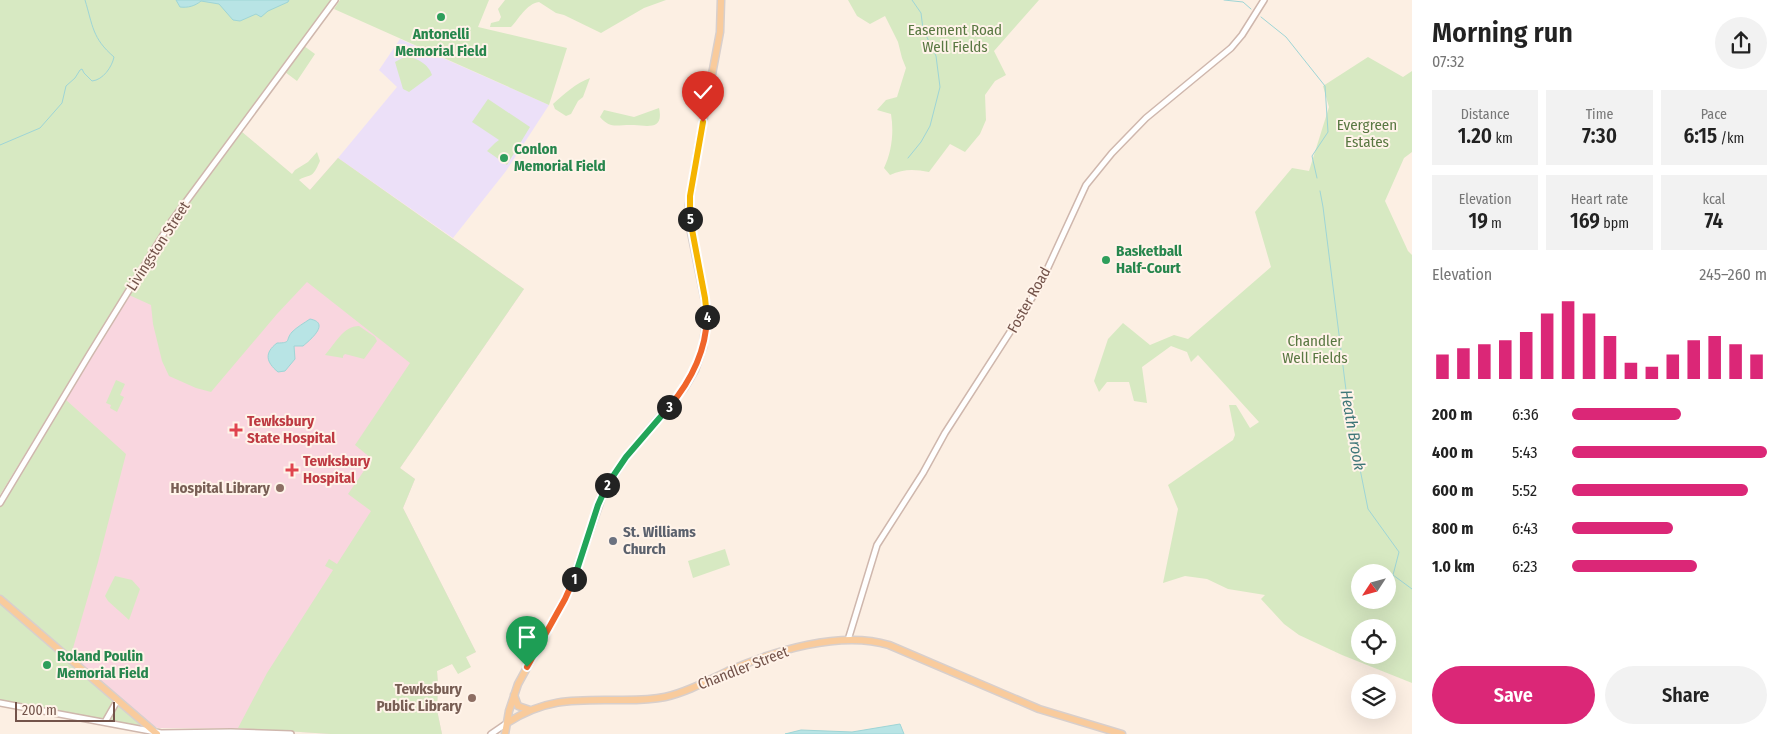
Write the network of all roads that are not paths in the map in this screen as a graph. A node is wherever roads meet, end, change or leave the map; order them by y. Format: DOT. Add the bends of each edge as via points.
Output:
graph roads {
  1 [pos="335,0"];
  2 [pos="722,0"];
  3 [pos="1264,0"];
  4 [pos="0,504"];
  5 [pos="0,599"];
  6 [pos="848,640"];
  7 [pos="514,694"];
  8 [pos="117,701"];
  9 [pos="0,703"];
  10 [pos="530,710"];
  11 [pos="106,722"];
  12 [pos="507,723"];
  13 [pos="156,733"];
  14 [pos="291,734"];
  15 [pos="491,734"];
  16 [pos="505,734"];
  17 [pos="1122,734"];
  1 -- 4 [label="street, Livingston Street" via="171,222"];
  2 -- 7 [label="main road" via="721,22 689,205 691,232 707,311 703,346 685,387 626,457 604,491 569,591"];
  3 -- 6 [label="street, Foster Road" via="1231,48 1146,118 1089,181 1039,287 877,545"];
  5 -- 8 [label="main road"];
  6 -- 10 [label="main road, Chandler Street" via="776,652 666,697 564,701"];
  6 -- 17 [label="main road, Chandler Street" via="889,646 1039,709"];
  7 -- 10 [label="main road" via="518,706"];
  7 -- 12 [label="main road"];
  8 -- 11 [label="street"];
  8 -- 13 [label="main road"];
  9 -- 11 [label="street"];
  10 -- 12 [label="main road, Chandler Street"];
  11 -- 13 [label="street"];
  12 -- 15 [label="street, Chandler Street"];
  12 -- 16 [label="main road"];
  13 -- 14 [label="street"];
}
